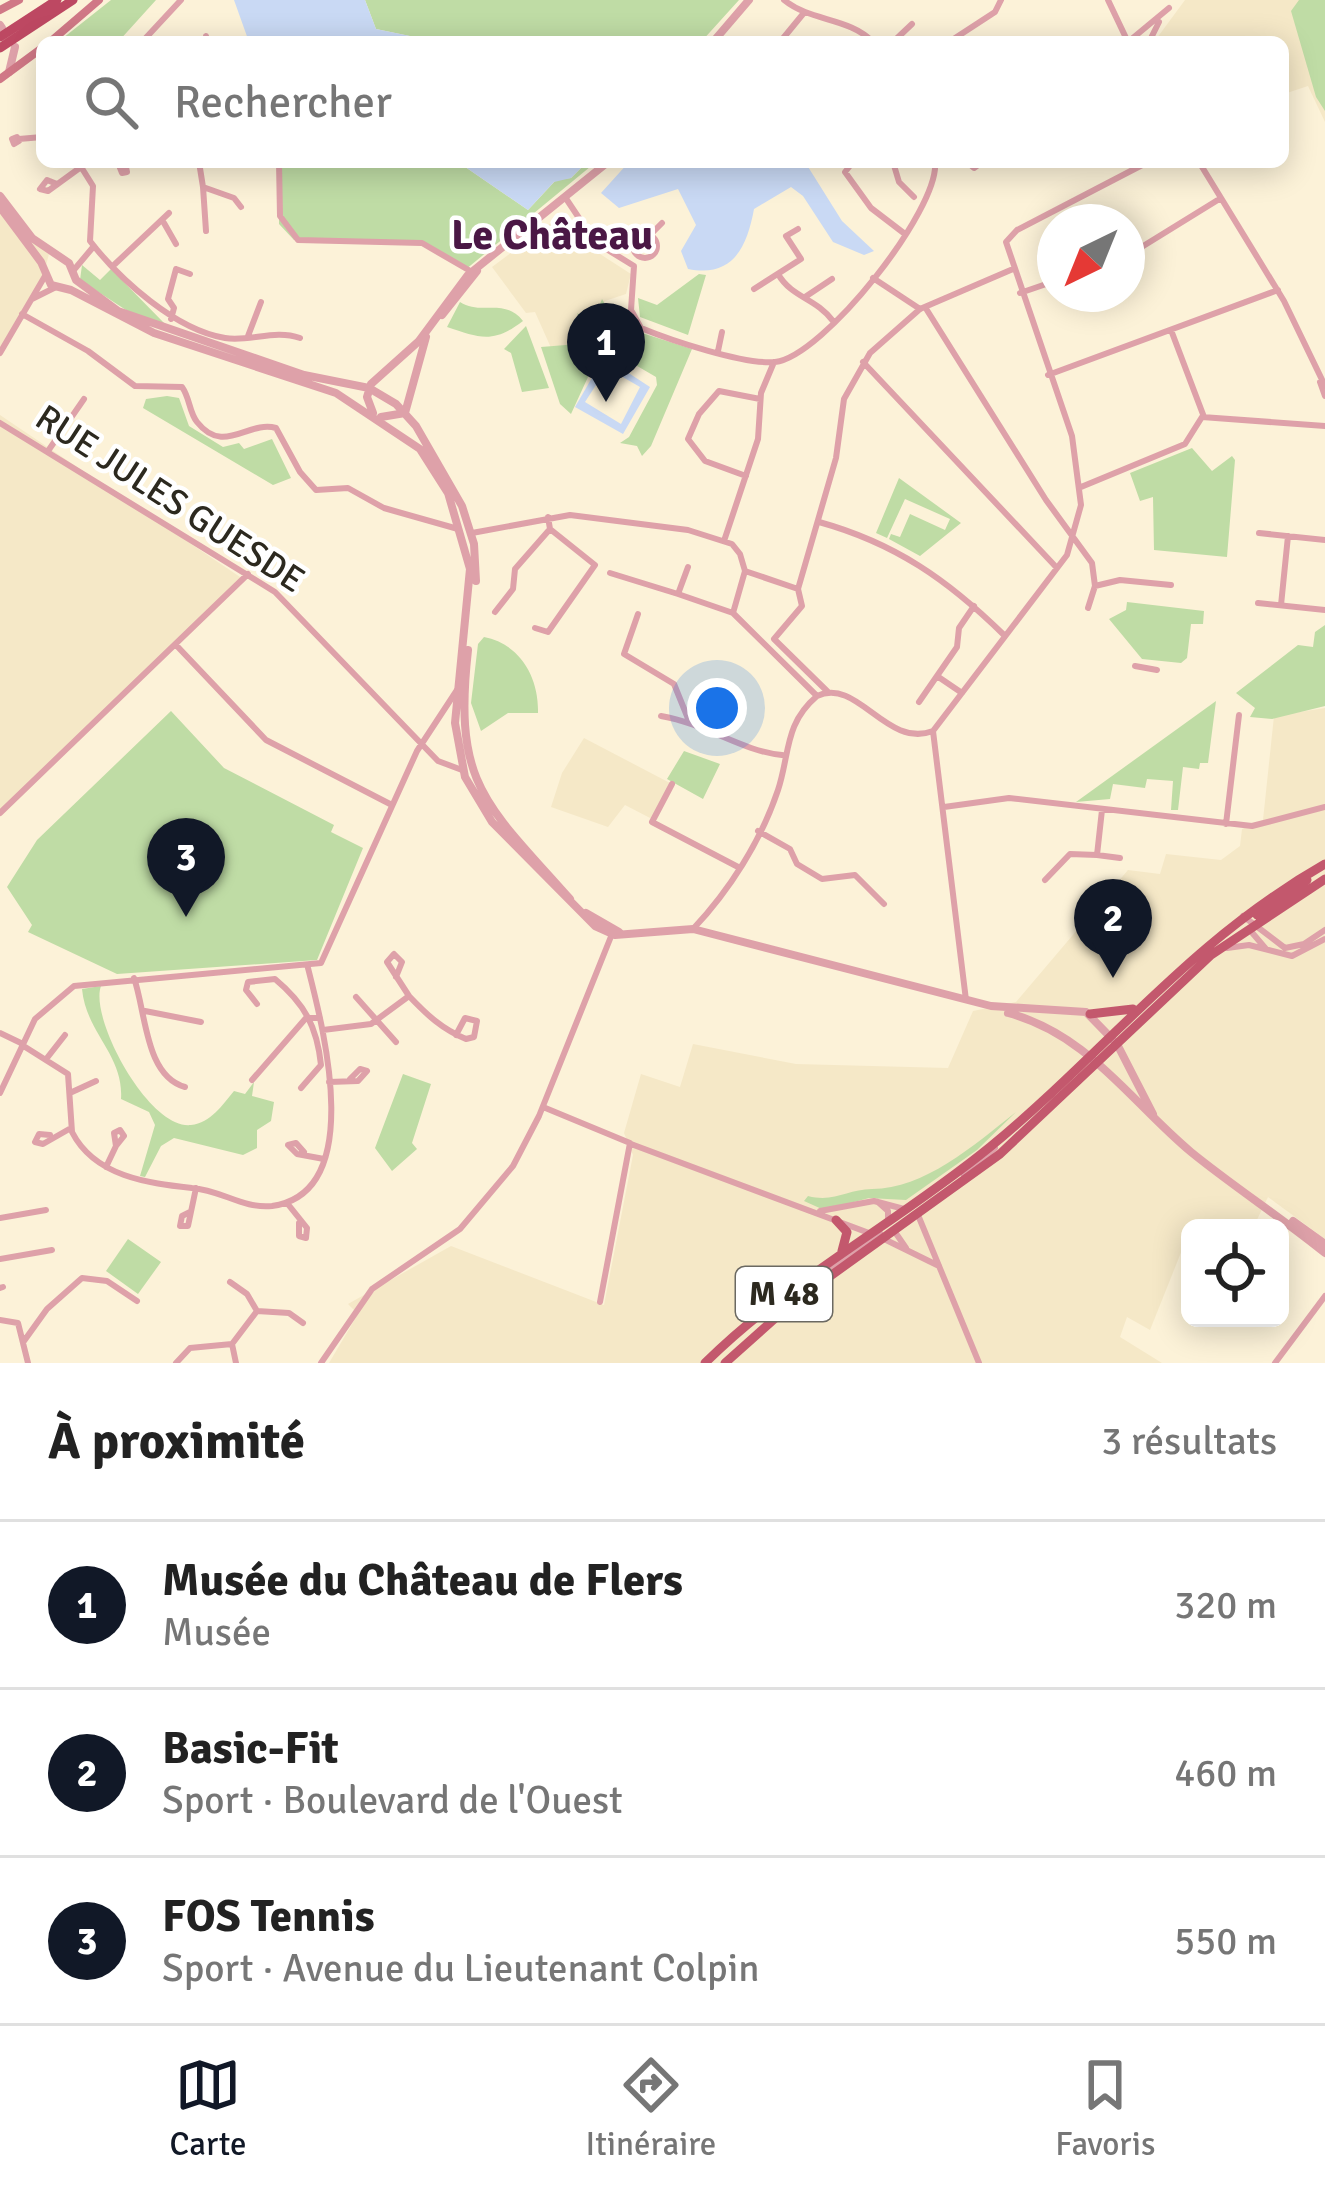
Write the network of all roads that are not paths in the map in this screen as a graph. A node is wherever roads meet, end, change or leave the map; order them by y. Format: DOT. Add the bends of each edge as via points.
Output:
graph roads {
  1 [pos="20,0"];
  2 [pos="57,0"];
  3 [pos="73,0"];
  4 [pos="99,0"];
  5 [pos="181,0"];
  6 [pos="749,0"];
  7 [pos="784,0"];
  8 [pos="1001,0"];
  9 [pos="1108,0"];
  10 [pos="1176,0"];
  11 [pos="796,4"];
  12 [pos="1168,8"];
  13 [pos="0,10"];
  14 [pos="803,14"];
  15 [pos="1117,18"];
  16 [pos="912,24"];
  17 [pos="1,29"];
  18 [pos="1137,35"];
  19 [pos="57,36"];
  20 [pos="148,36"];
  21 [pos="718,36"];
  22 [pos="784,36"];
  23 [pos="864,36"];
  24 [pos="899,36"];
  25 [pos="958,36"];
  26 [pos="1125,36"];
  27 [pos="1152,36"];
  28 [pos="15,47"];
  29 [pos="0,48"];
  30 [pos="36,52"];
  31 [pos="4,76"];
  32 [pos="36,138"];
  33 [pos="19,139"];
  34 [pos="75,168"];
  35 [pos="82,168"];
  36 [pos="92,168"];
  37 [pos="199,168"];
  38 [pos="278,168"];
  39 [pos="602,168"];
  40 [pos="849,168"];
  41 [pos="894,168"];
  42 [pos="934,168"];
  43 [pos="1136,168"];
  44 [pos="1203,168"];
  45 [pos="90,178"];
  46 [pos="57,184"];
  47 [pos="203,187"];
  48 [pos="0,196"];
  49 [pos="914,197"];
  50 [pos="1221,198"];
  51 [pos="567,200"];
  52 [pos="0,207"];
  53 [pos="241,207"];
  54 [pos="169,213"];
  55 [pos="164,223"];
  56 [pos="662,223"];
  57 [pos="798,229"];
  58 [pos="206,231"];
  59 [pos="905,234"];
  60 [pos="650,235"];
  61 [pos="176,244"];
  62 [pos="1145,245"];
  63 [pos="94,246"];
  64 [pos="633,248"];
  65 [pos="620,258"];
  66 [pos="62,260"];
  67 [pos="115,264"];
  68 [pos="1013,269"];
  69 [pos="73,273"];
  70 [pos="473,273"];
  71 [pos="45,274"];
  72 [pos="190,274"];
  73 [pos="778,274"];
  74 [pos="873,278"];
  75 [pos="832,279"];
  76 [pos="1037,287"];
  77 [pos="58,288"];
  78 [pos="754,289"];
  79 [pos="1278,290"];
  80 [pos="1020,292"];
  81 [pos="805,297"];
  82 [pos="262,302"];
  83 [pos="922,308"];
  84 [pos="24,310"];
  85 [pos="171,320"];
  86 [pos="833,321"];
  87 [pos="1171,330"];
  88 [pos="722,332"];
  89 [pos="248,336"];
  90 [pos="300,338"];
  91 [pos="3,340"];
  92 [pos="718,351"];
  93 [pos="0,353"];
  94 [pos="774,362"];
  95 [pos="863,362"];
  96 [pos="1316,367"];
  97 [pos="1048,375"];
  98 [pos="1325,386"];
  99 [pos="369,388"];
  100 [pos="1325,396"];
  101 [pos="760,398"];
  102 [pos="84,399"];
  103 [pos="405,412"];
  104 [pos="374,415"];
  105 [pos="1204,417"];
  106 [pos="0,423"];
  107 [pos="1325,429"];
  108 [pos="48,451"];
  109 [pos="746,476"];
  110 [pos="1081,488"];
  111 [pos="454,514"];
  112 [pos="548,517"];
  113 [pos="819,522"];
  114 [pos="445,524"];
  115 [pos="550,529"];
  116 [pos="459,530"];
  117 [pos="472,533"];
  118 [pos="1259,533"];
  119 [pos="1288,536"];
  120 [pos="1325,540"];
  121 [pos="724,541"];
  122 [pos="1073,542"];
  123 [pos="688,567"];
  124 [pos="1058,568"];
  125 [pos="745,571"];
  126 [pos="610,573"];
  127 [pos="248,574"];
  128 [pos="1172,585"];
  129 [pos="1095,586"];
  130 [pos="798,589"];
  131 [pos="678,594"];
  132 [pos="1258,603"];
  133 [pos="1281,605"];
  134 [pos="974,606"];
  135 [pos="1088,608"];
  136 [pos="1325,610"];
  137 [pos="495,612"];
  138 [pos="733,613"];
  139 [pos="638,614"];
  140 [pos="535,628"];
  141 [pos="1004,635"];
  142 [pos="760,639"];
  143 [pos="774,639"];
  144 [pos="176,645"];
  145 [pos="1135,666"];
  146 [pos="1157,670"];
  147 [pos="937,676"];
  148 [pos="458,687"];
  149 [pos="827,691"];
  150 [pos="962,693"];
  151 [pos="817,696"];
  152 [pos="920,702"];
  153 [pos="661,716"];
  154 [pos="1239,716"];
  155 [pos="689,721"];
  156 [pos="933,731"];
  157 [pos="421,743"];
  158 [pos="782,755"];
  159 [pos="467,769"];
  160 [pos="672,784"];
  161 [pos="390,804"];
  162 [pos="944,807"];
  163 [pos="1325,807"];
  164 [pos="1102,810"];
  165 [pos="0,813"];
  166 [pos="1226,824"];
  167 [pos="758,831"];
  168 [pos="1097,855"];
  169 [pos="1120,857"];
  170 [pos="1325,864"];
  171 [pos="740,868"];
  172 [pos="1325,879"];
  173 [pos="1045,880"];
  174 [pos="884,904"];
  175 [pos="1249,922"];
  176 [pos="693,928"];
  177 [pos="613,932"];
  178 [pos="1325,934"];
  179 [pos="1202,947"];
  180 [pos="1220,949"];
  181 [pos="1280,956"];
  182 [pos="308,968"];
  183 [pos="396,977"];
  184 [pos="134,978"];
  185 [pos="409,996"];
  186 [pos="356,997"];
  187 [pos="966,1000"];
  188 [pos="257,1004"];
  189 [pos="991,1006"];
  190 [pos="1069,1009"];
  191 [pos="1133,1009"];
  192 [pos="145,1011"];
  193 [pos="1090,1014"];
  194 [pos="306,1018"];
  195 [pos="320,1018"];
  196 [pos="200,1022"];
  197 [pos="375,1022"];
  198 [pos="323,1030"];
  199 [pos="1059,1031"];
  200 [pos="0,1033"];
  201 [pos="65,1035"];
  202 [pos="456,1035"];
  203 [pos="1110,1039"];
  204 [pos="396,1042"];
  205 [pos="23,1045"];
  206 [pos="47,1058"];
  207 [pos="1098,1060"];
  208 [pos="324,1065"];
  209 [pos="350,1078"];
  210 [pos="252,1080"];
  211 [pos="96,1082"];
  212 [pos="329,1082"];
  213 [pos="185,1087"];
  214 [pos="302,1088"];
  215 [pos="72,1092"];
  216 [pos="0,1093"];
  217 [pos="543,1107"];
  218 [pos="1153,1114"];
  219 [pos="70,1128"];
  220 [pos="50,1135"];
  221 [pos="630,1143"];
  222 [pos="116,1147"];
  223 [pos="304,1152"];
  224 [pos="324,1160"];
  225 [pos="106,1167"];
  226 [pos="196,1188"];
  227 [pos="878,1202"];
  228 [pos="287,1203"];
  229 [pos="806,1208"];
  230 [pos="46,1210"];
  231 [pos="190,1212"];
  232 [pos="912,1212"];
  233 [pos="0,1218"];
  234 [pos="889,1219"];
  235 [pos="836,1220"];
  236 [pos="299,1223"];
  237 [pos="895,1232"];
  238 [pos="876,1236"];
  239 [pos="906,1248"];
  240 [pos="1325,1249"];
  241 [pos="52,1250"];
  242 [pos="839,1254"];
  243 [pos="0,1259"];
  244 [pos="946,1277"];
  245 [pos="230,1282"];
  246 [pos="1325,1296"];
  247 [pos="137,1301"];
  248 [pos="600,1302"];
  249 [pos="257,1311"];
  250 [pos="0,1320"];
  251 [pos="303,1323"];
  252 [pos="24,1342"];
  253 [pos="232,1344"];
  254 [pos="28,1363"];
  255 [pos="176,1363"];
  256 [pos="236,1363"];
  257 [pos="321,1363"];
  258 [pos="705,1363"];
  259 [pos="724,1363"];
  260 [pos="979,1363"];
  261 [pos="1275,1363"];
  1 -- 13 [label="main road"];
  2 -- 17 [label="highway"];
  3 -- 29 [label="highway"];
  4 -- 19 [label="main road"];
  5 -- 20 [label="street"];
  6 -- 21 [label="street"];
  7 -- 11 [label="street"];
  8 -- 25 [label="street"];
  9 -- 15 [label="street"];
  10 -- 12 [label="street"];
  11 -- 14 [label="street"];
  12 -- 18 [label="street"];
  12 -- 27 [label="street"];
  14 -- 22 [label="street"];
  14 -- 23 [label="street"];
  15 -- 18 [label="street"];
  15 -- 26 [label="street"];
  16 -- 24 [label="street"];
  28 -- 31 [label="street"];
  30 -- 31 [label="main road"];
  32 -- 33 [label="street"];
  34 -- 46 [label="street"];
  35 -- 45 [label="street"];
  36 -- 45 [label="street"];
  37 -- 47 [label="street"];
  38 -- 70 [label="street" via="280,216 298,240 422,242"];
  39 -- 51 [label="street"];
  40 -- 59 [label="street" via="868,205"];
  41 -- 49 [label="street"];
  42 -- 59 [label="street" via="931,196"];
  43 -- 68 [label="street" via="1013,232 1005,245"];
  44 -- 50 [label="street"];
  45 -- 63 [label="street" via="87,230"];
  47 -- 53 [label="street"];
  47 -- 58 [label="street"];
  48 -- 66 [label="street" via="27,233"];
  50 -- 62 [label="street"];
  50 -- 79 [label="street"];
  51 -- 65 [label="street" via="596,242"];
  51 -- 70 [label="street"];
  52 -- 71 [label="street"];
  54 -- 55 [label="street"];
  55 -- 61 [label="street"];
  55 -- 67 [label="street" via="136,238"];
  56 -- 60 [label="street"];
  57 -- 73 [label="street" via="786,236 801,259"];
  59 -- 74 [label="street"];
  60 -- 64 [label="street" via="639,235"];
  60 -- 64 [label="street" via="653,254 643,258"];
  63 -- 66 [label="street"];
  63 -- 67 [label="street"];
  63 -- 69 [label="street"];
  64 -- 65 [label="street"];
  65 -- 92 [label="street" via="637,273 631,310 638,326"];
  66 -- 69 [label="street"];
  66 -- 71 [label="street"];
  67 -- 85 [label="street"];
  68 -- 80 [label="street"];
  68 -- 83 [label="street"];
  69 -- 77 [label="street"];
  69 -- 99 [label="street" via="99,299 152,327"];
  70 -- 99 [label="street"];
  70 -- 103 [label="street" via="424,341"];
  71 -- 77 [label="street"];
  71 -- 84 [label="street"];
  72 -- 85 [label="street" via="176,269"];
  73 -- 78 [label="street"];
  73 -- 81 [label="street" via="787,290"];
  74 -- 83 [label="street"];
  74 -- 86 [label="street"];
  75 -- 81 [label="street"];
  76 -- 80 [label="street"];
  77 -- 84 [label="street"];
  77 -- 104 [label="street" via="154,334 325,388"];
  79 -- 87 [label="street"];
  79 -- 96 [label="street"];
  80 -- 97 [label="street"];
  81 -- 86 [label="street"];
  82 -- 89 [label="street"];
  83 -- 95 [label="street"];
  83 -- 122 [label="street"];
  84 -- 91 [label="street"];
  84 -- 114 [label="street" via="139,388 182,387 197,422 217,436 277,428 316,490 348,488 384,508"];
  85 -- 89 [label="street" via="224,338"];
  86 -- 94 [label="street" via="799,353"];
  87 -- 97 [label="street"];
  87 -- 105 [label="street"];
  88 -- 92 [label="street"];
  89 -- 90 [label="street"];
  91 -- 93 [label="street"];
  92 -- 94 [label="street"];
  94 -- 101 [label="street"];
  95 -- 113 [label="street" via="844,399"];
  95 -- 124 [label="street"];
  96 -- 98 [label="street"];
  96 -- 100 [label="street"];
  97 -- 110 [label="street"];
  99 -- 103 [label="street"];
  99 -- 104 [label="street"];
  101 -- 109 [label="street"];
  101 -- 109 [label="street" via="719,391 688,439 705,461"];
  102 -- 108 [label="street"];
  103 -- 104 [label="street"];
  103 -- 117 [label="street"];
  104 -- 111 [label="street" via="423,452"];
  105 -- 107 [label="street"];
  105 -- 110 [label="street" via="1185,444"];
  106 -- 108 [label="street, RUE JULES GUESDE"];
  108 -- 127 [label="street, RUE JULES GUESDE"];
  109 -- 121 [label="street"];
  110 -- 122 [label="street"];
  111 -- 114 [label="street"];
  111 -- 116 [label="street"];
  112 -- 115 [label="street"];
  112 -- 117 [label="street"];
  112 -- 121 [label="street" via="669,525"];
  113 -- 130 [label="street"];
  113 -- 134 [label="street" via="895,547"];
  114 -- 116 [label="street"];
  115 -- 137 [label="street" via="515,569 514,587"];
  115 -- 140 [label="street" via="595,565 548,632"];
  116 -- 117 [label="street"];
  116 -- 148 [label="street" via="471,579"];
  117 -- 159 [label="street" via="476,582 461,712"];
  118 -- 119 [label="street"];
  119 -- 120 [label="street"];
  119 -- 133 [label="street"];
  121 -- 125 [label="street" via="738,550"];
  122 -- 124 [label="street"];
  122 -- 129 [label="street" via="1092,563"];
  123 -- 131 [label="street"];
  124 -- 141 [label="street"];
  125 -- 130 [label="street"];
  125 -- 138 [label="street"];
  126 -- 131 [label="street"];
  127 -- 144 [label="street"];
  127 -- 157 [label="street, RUE JULES GUESDE" via="291,605"];
  128 -- 129 [label="street"];
  129 -- 135 [label="street"];
  130 -- 143 [label="street" via="799,611"];
  131 -- 138 [label="street"];
  132 -- 133 [label="street"];
  133 -- 136 [label="street"];
  134 -- 141 [label="street"];
  134 -- 147 [label="street"];
  138 -- 142 [label="street"];
  139 -- 155 [label="street" via="624,654 674,684"];
  141 -- 150 [label="street"];
  142 -- 143 [label="street"];
  142 -- 151 [label="street"];
  143 -- 149 [label="street"];
  144 -- 161 [label="street" via="266,740"];
  144 -- 165 [label="street"];
  145 -- 146 [label="street"];
  147 -- 150 [label="street"];
  147 -- 152 [label="street"];
  148 -- 157 [label="street"];
  148 -- 159 [label="street" via="455,735"];
  149 -- 151 [label="street"];
  149 -- 156 [label="street" via="903,734"];
  150 -- 156 [label="street"];
  151 -- 158 [label="street" via="796,718"];
  153 -- 155 [label="street"];
  154 -- 166 [label="street"];
  155 -- 158 [label="street"];
  156 -- 162 [label="street"];
  157 -- 159 [label="street, RUE JULES GUESDE" via="442,764"];
  157 -- 161 [label="street"];
  158 -- 167 [label="street" via="779,787"];
  159 -- 177 [label="street, RUE JULES GUESDE" via="522,846"];
  160 -- 171 [label="street" via="652,822"];
  161 -- 182 [label="street" via="329,953"];
  162 -- 164 [label="street" via="999,797"];
  162 -- 187 [label="street"];
  163 -- 166 [label="street" via="1256,826"];
  164 -- 166 [label="street"];
  164 -- 168 [label="street"];
  167 -- 171 [label="street"];
  167 -- 174 [label="street" via="822,879 855,875"];
  168 -- 169 [label="street"];
  168 -- 173 [label="street" via="1070,854"];
  170 -- 175 [label="main road"];
  171 -- 176 [label="street"];
  172 -- 175 [label="main road, M 48"];
  175 -- 178 [label="street" via="1288,948"];
  175 -- 179 [label="main road, M 48"];
  175 -- 180 [label="main road, M 48"];
  175 -- 181 [label="street" via="1264,948"];
  176 -- 177 [label="street"];
  176 -- 187 [label="street"];
  177 -- 217 [label="street"];
  178 -- 181 [label="street" via="1301,953"];
  179 -- 191 [label="main road, M 48"];
  179 -- 203 [label="main road, M 48"];
  180 -- 181 [label="street" via="1249,945"];
  180 -- 203 [label="main road, M 48"];
  182 -- 184 [label="street"];
  182 -- 195 [label="street"];
  183 -- 185 [label="street"];
  184 -- 192 [label="street"];
  184 -- 205 [label="street" via="66,990 39,1014"];
  185 -- 197 [label="street"];
  185 -- 202 [label="street"];
  186 -- 197 [label="street"];
  187 -- 189 [label="street"];
  188 -- 194 [label="street" via="248,982 272,979 298,999"];
  189 -- 190 [label="street"];
  189 -- 199 [label="street"];
  190 -- 193 [label="street"];
  190 -- 199 [label="street"];
  191 -- 193 [label="main road"];
  191 -- 203 [label="main road, M 48"];
  192 -- 196 [label="street"];
  192 -- 213 [label="street" via="157,1063"];
  193 -- 203 [label="street"];
  194 -- 195 [label="street"];
  194 -- 208 [label="street" via="316,1027"];
  194 -- 210 [label="street"];
  195 -- 198 [label="street"];
  197 -- 198 [label="street"];
  197 -- 204 [label="street"];
  198 -- 208 [label="street"];
  199 -- 207 [label="street"];
  200 -- 205 [label="street"];
  201 -- 206 [label="street"];
  203 -- 207 [label="main road, M 48"];
  203 -- 218 [label="street"];
  205 -- 206 [label="street"];
  205 -- 216 [label="street"];
  206 -- 215 [label="street" via="65,1071"];
  207 -- 218 [label="street"];
  207 -- 232 [label="main road, M 48"];
  207 -- 232 [label="main road, M 48" via="1000,1154"];
  208 -- 212 [label="street"];
  208 -- 214 [label="street"];
  209 -- 212 [label="street"];
  211 -- 215 [label="street"];
  212 -- 224 [label="street"];
  215 -- 219 [label="street"];
  217 -- 221 [label="street"];
  217 -- 257 [label="street" via="483,1206 372,1289"];
  218 -- 240 [label="street"];
  219 -- 220 [label="street"];
  219 -- 225 [label="street"];
  221 -- 229 [label="street"];
  221 -- 248 [label="street"];
  222 -- 225 [label="street"];
  223 -- 224 [label="street"];
  224 -- 228 [label="street" via="308,1189"];
  225 -- 226 [label="street" via="141,1182"];
  226 -- 228 [label="street" via="253,1206"];
  226 -- 231 [label="street"];
  227 -- 229 [label="street" via="833,1212"];
  227 -- 232 [label="street"];
  227 -- 234 [label="street"];
  228 -- 236 [label="street"];
  229 -- 235 [label="street"];
  230 -- 233 [label="street"];
  232 -- 234 [label="main road, M 48"];
  232 -- 237 [label="main road, M 48"];
  232 -- 244 [label="street"];
  234 -- 238 [label="main road, M 48"];
  235 -- 238 [label="street"];
  235 -- 242 [label="main road" via="847,1236"];
  237 -- 238 [label="main road, M 48"];
  237 -- 239 [label="street"];
  238 -- 239 [label="street"];
  238 -- 242 [label="main road, M 48"];
  238 -- 259 [label="main road, M 48"];
  239 -- 244 [label="street"];
  241 -- 243 [label="street"];
  242 -- 258 [label="main road, M 48"];
  244 -- 260 [label="street"];
  245 -- 249 [label="street"];
  246 -- 261 [label="street"];
  247 -- 252 [label="street" via="107,1281 82,1278"];
  249 -- 251 [label="street" via="289,1313"];
  249 -- 253 [label="street"];
  250 -- 252 [label="street" via="17,1323"];
  252 -- 254 [label="street"];
  253 -- 255 [label="street" via="190,1348"];
  253 -- 256 [label="street"];
}
